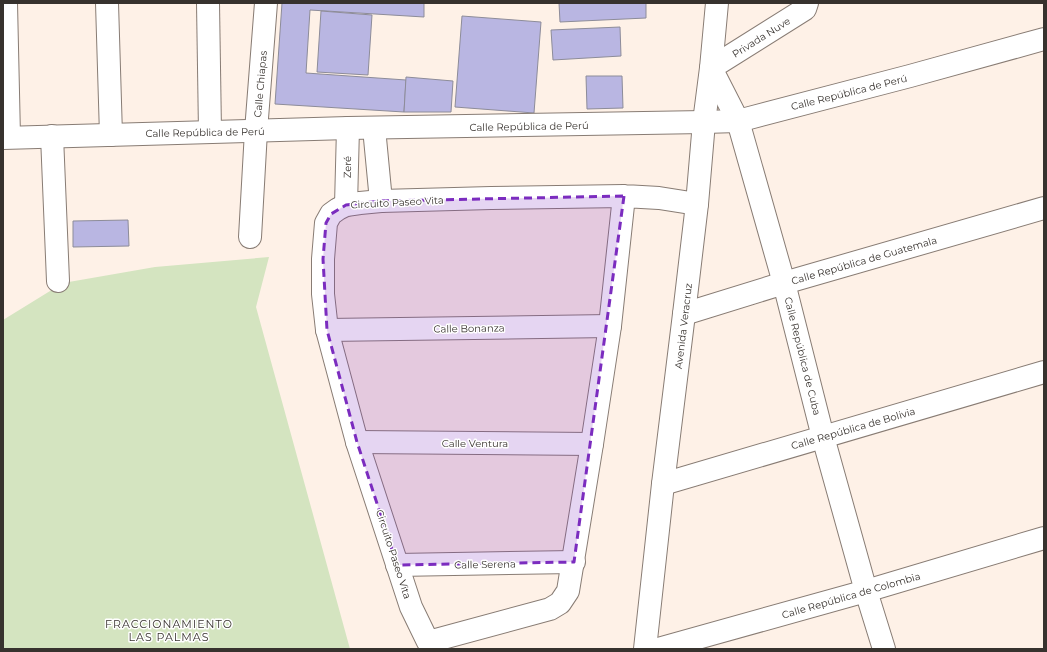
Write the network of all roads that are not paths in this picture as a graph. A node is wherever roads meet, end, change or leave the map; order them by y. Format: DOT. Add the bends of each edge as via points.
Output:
graph roads {
  1 [pos="6,3"];
  2 [pos="107,3"];
  3 [pos="208,3"];
  4 [pos="266,3"];
  5 [pos="717,3"];
  6 [pos="807,3"];
  7 [pos="1044,38"];
  8 [pos="711,68"];
  9 [pos="738,121"];
  10 [pos="704,122"];
  11 [pos="348,128"];
  12 [pos="374,128"];
  13 [pos="256,131"];
  14 [pos="210,132"];
  15 [pos="111,135"];
  16 [pos="52,136"];
  17 [pos="6,138"];
  18 [pos="624,196"];
  19 [pos="381,201"];
  20 [pos="697,204"];
  21 [pos="346,205"];
  22 [pos="1044,208"];
  23 [pos="250,237"];
  24 [pos="58,281"];
  25 [pos="784,283"];
  26 [pos="684,314"];
  27 [pos="610,326"];
  28 [pos="327,330"];
  29 [pos="1044,372"];
  30 [pos="823,437"];
  31 [pos="357,442"];
  32 [pos="592,444"];
  33 [pos="663,484"];
  34 [pos="1044,538"];
  35 [pos="574,562"];
  36 [pos="397,565"];
  37 [pos="866,591"];
  38 [pos="645,649"];
  39 [pos="658,649"];
  40 [pos="884,649"];
  1 -- 17 [label="street"];
  2 -- 15 [label="street"];
  3 -- 14 [label="street"];
  4 -- 13 [label="street, Calle Chiapas"];
  5 -- 8 [label="street, Avenida Veracruz"];
  6 -- 8 [label="street, Privada Nuve" via="805,9"];
  7 -- 9 [label="street, Calle República de Perú"];
  8 -- 9 [label="street, Calle República de Cuba"];
  8 -- 10 [label="street, Avenida Veracruz"];
  9 -- 10 [label="street, Calle República de Perú"];
  9 -- 25 [label="street, Calle República de Cuba"];
  10 -- 12 [label="street, Calle República de Perú"];
  10 -- 20 [label="street, Avenida Veracruz"];
  11 -- 12 [label="street, Calle República de Perú"];
  11 -- 13 [label="street, Calle República de Perú"];
  11 -- 21 [label="street, Zeré"];
  12 -- 19 [label="street"];
  13 -- 14 [label="street, Calle República de Perú"];
  13 -- 23 [label="street, Calle Chiapas"];
  14 -- 15 [label="street, Calle República de Perú"];
  15 -- 16 [label="street, Calle República de Perú"];
  16 -- 17 [label="street, Calle República de Perú"];
  16 -- 24 [label="street"];
  18 -- 19 [label="street, Circuito Paseo Vita"];
  18 -- 20 [label="street, Circuito Paseo Vita"];
  18 -- 27 [label="street, Circuito Paseo Vita"];
  19 -- 21 [label="street, Circuito Paseo Vita"];
  20 -- 26 [label="street, Avenida Veracruz"];
  21 -- 28 [label="street, Circuito Paseo Vita" via="331,214 326,223 323,294"];
  22 -- 25 [label="street, Calle República de Guatemala"];
  25 -- 26 [label="street, Calle República de Guatemala"];
  25 -- 30 [label="street, Calle República de Cuba"];
  26 -- 33 [label="street, Avenida Veracruz"];
  27 -- 28 [label="street, Calle Bonanza"];
  27 -- 32 [label="street, Circuito Paseo Vita"];
  28 -- 31 [label="street, Circuito Paseo Vita"];
  29 -- 30 [label="street, Calle República de Bolivia"];
  30 -- 33 [label="street, Calle República de Bolivia"];
  30 -- 37 [label="street, Calle República de Cuba"];
  31 -- 32 [label="street, Calle Ventura"];
  31 -- 36 [label="street, Circuito Paseo Vita"];
  32 -- 35 [label="street, Circuito Paseo Vita"];
  33 -- 38 [label="street, Avenida Veracruz"];
  34 -- 37 [label="street, Calle República de Colombia"];
  35 -- 36 [label="street, Calle Serena"];
  35 -- 36 [label="street, Circuito Paseo Vita" via="568,591 560,603 550,609 428,642 411,607"];
  37 -- 39 [label="street, Calle República de Colombia"];
  37 -- 40 [label="street, Calle República de Cuba"];
}
